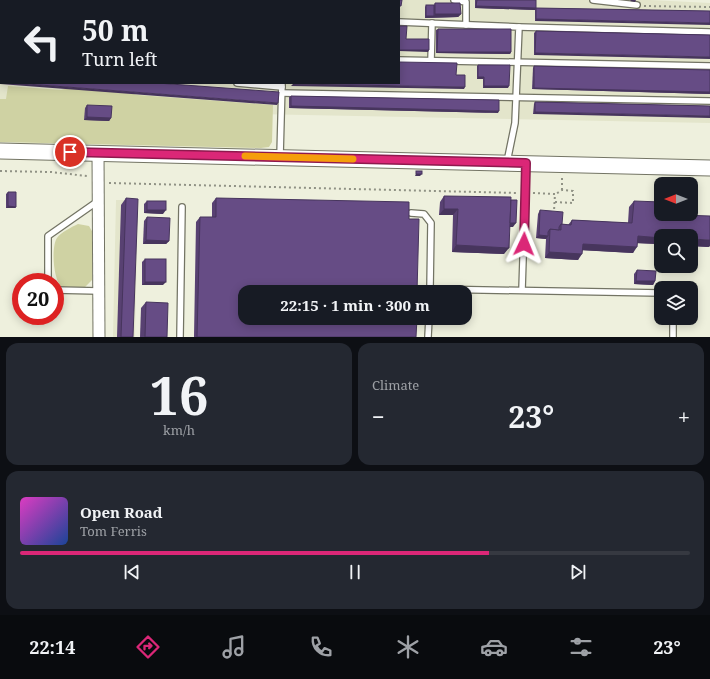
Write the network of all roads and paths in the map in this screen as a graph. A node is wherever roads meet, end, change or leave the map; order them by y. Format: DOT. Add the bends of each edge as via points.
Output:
graph roads {
  1 [pos="454,0"];
  2 [pos="593,0"];
  3 [pos="637,5"];
  4 [pos="710,7"];
  5 [pos="400,22"];
  6 [pos="432,23"];
  7 [pos="466,25"];
  8 [pos="519,27"];
  9 [pos="710,32"];
  10 [pos="400,60"];
  11 [pos="431,61"];
  12 [pos="517,62"];
  13 [pos="710,66"];
  14 [pos="260,84"];
  15 [pos="282,85"];
  16 [pos="282,93"];
  17 [pos="517,98"];
  18 [pos="710,101"];
  19 [pos="0,151"];
  20 [pos="98,152"];
  21 [pos="280,157"];
  22 [pos="507,162"];
  23 [pos="526,163"];
  24 [pos="710,168"];
  25 [pos="0,171"];
  26 [pos="562,173"];
  27 [pos="98,180"];
  28 [pos="562,190"];
  29 [pos="525,193"];
  30 [pos="555,194"];
  31 [pos="98,201"];
  32 [pos="555,202"];
  33 [pos="182,207"];
  34 [pos="554,211"];
  35 [pos="411,213"];
  36 [pos="48,273"];
  37 [pos="430,285"];
  38 [pos="64,290"];
  39 [pos="472,290"];
  40 [pos="522,290"];
  41 [pos="99,291"];
  42 [pos="654,294"];
  43 [pos="429,325"];
  44 [pos="673,325"];
  45 [pos="99,337"];
  46 [pos="180,337"];
  47 [pos="428,337"];
  48 [pos="673,337"];
  1 -- 7 [label="lane" via="466,2"];
  2 -- 3 [label="lane"];
  3 -- 4 [label="path"];
  5 -- 6 [label="lane"];
  6 -- 7 [label="lane"];
  6 -- 11 [label="lane"];
  7 -- 8 [label="lane"];
  8 -- 9 [label="lane"];
  8 -- 12 [label="lane"];
  10 -- 11 [label="lane"];
  11 -- 12 [label="lane"];
  12 -- 13 [label="lane"];
  12 -- 17 [label="lane"];
  14 -- 15 [label="lane"];
  15 -- 16 [label="lane"];
  16 -- 17 [label="lane"];
  16 -- 21 [label="lane"];
  17 -- 18 [label="lane"];
  17 -- 22 [label="lane"];
  19 -- 20 [label="street"];
  20 -- 21 [label="street"];
  20 -- 27 [label="street"];
  21 -- 22 [label="street"];
  22 -- 23 [label="street"];
  23 -- 24 [label="street"];
  23 -- 29 [label="lane"];
  25 -- 27 [label="path" via="51,172"];
  26 -- 28 [label="path"];
  27 -- 29 [label="path"];
  27 -- 31 [label="street"];
  28 -- 30 [label="path"];
  28 -- 32 [label="path" via="573,191 573,203"];
  29 -- 30 [label="path"];
  29 -- 40 [label="lane"];
  30 -- 32 [label="path"];
  31 -- 36 [label="lane" via="48,236"];
  31 -- 41 [label="street"];
  32 -- 34 [label="path"];
  33 -- 46 [label="lane"];
  35 -- 37 [label="lane" via="424,214 431,223"];
  38 -- 41 [label="lane"];
  39 -- 40 [label="lane"];
  40 -- 42 [label="lane"];
  41 -- 45 [label="street"];
  43 -- 47 [label="lane"];
  44 -- 48 [label="lane"];
}
